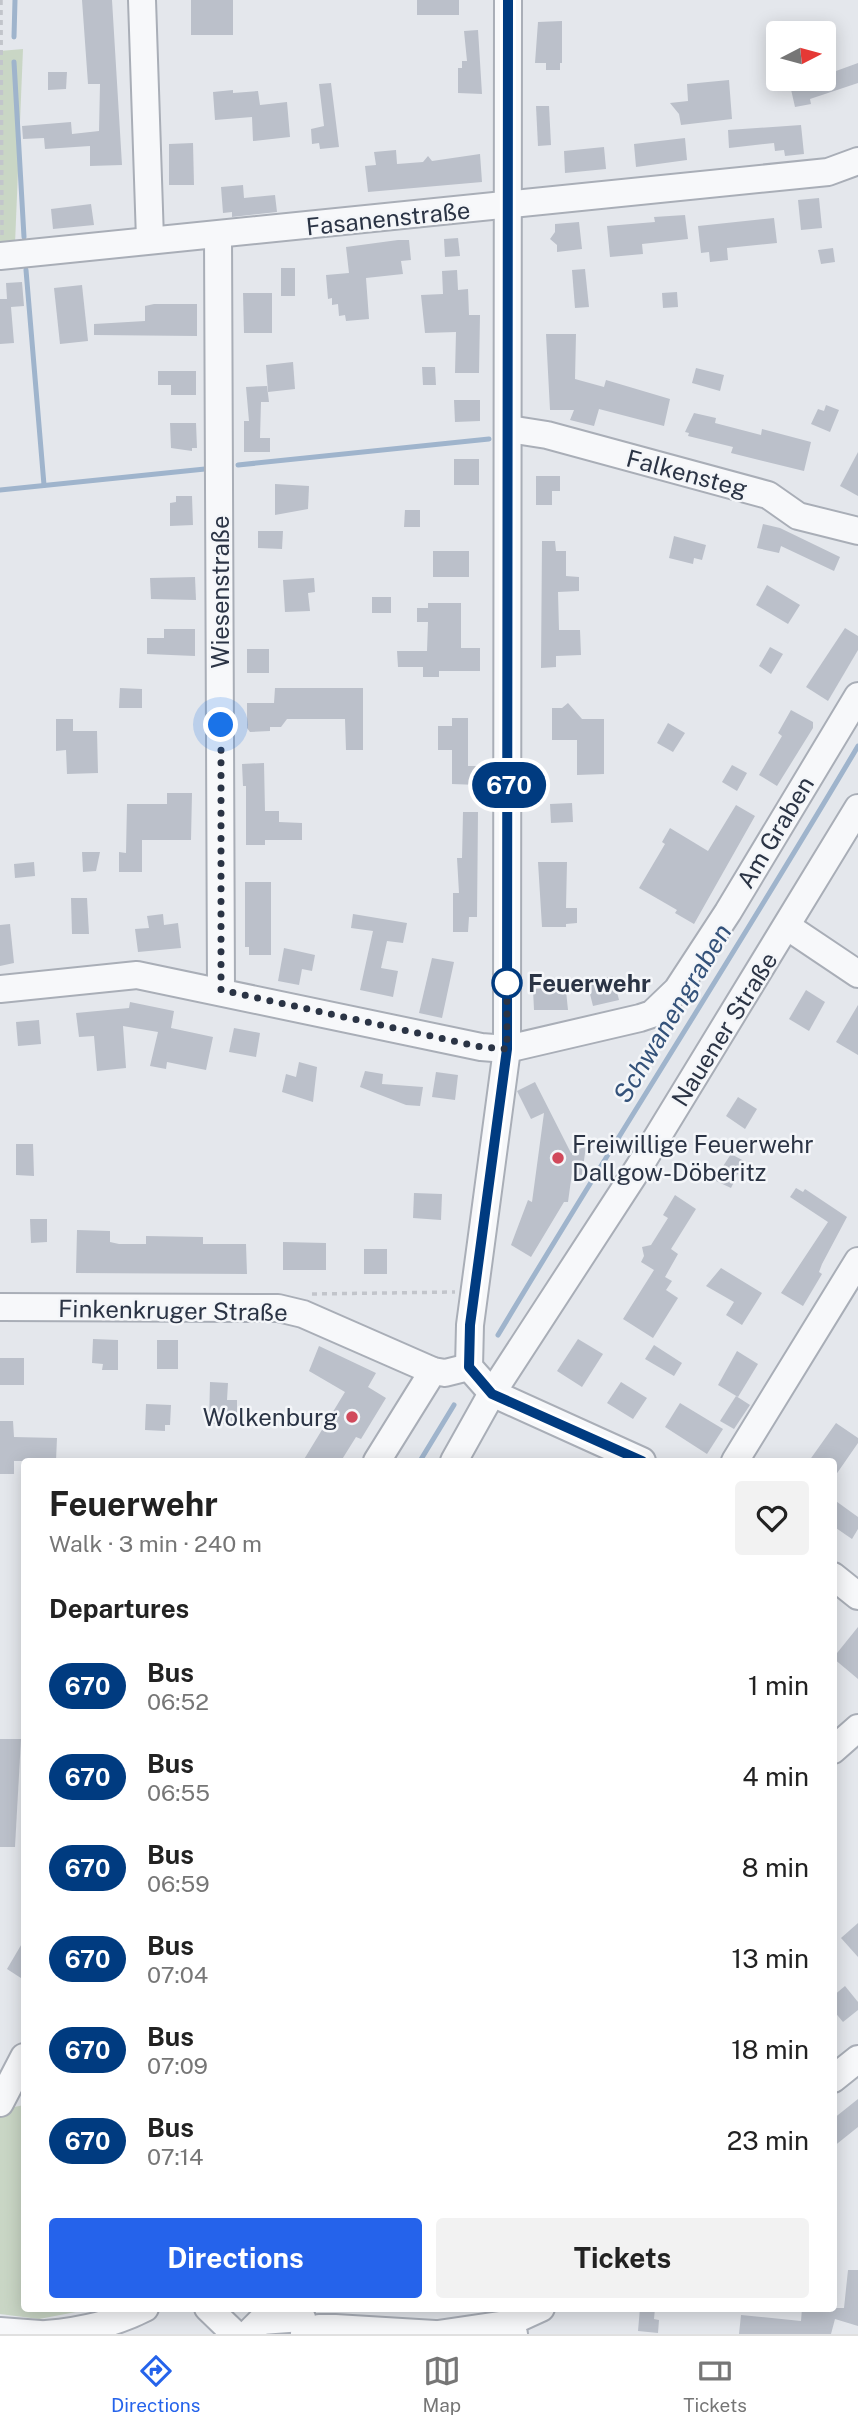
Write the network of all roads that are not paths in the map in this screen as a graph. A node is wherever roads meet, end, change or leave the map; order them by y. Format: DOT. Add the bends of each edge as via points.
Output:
graph roads {
  1 [pos="142,0"];
  2 [pos="509,0"];
  3 [pos="858,161"];
  4 [pos="506,205"];
  5 [pos="218,235"];
  6 [pos="150,239"];
  7 [pos="1,256"];
  8 [pos="509,429"];
  9 [pos="858,531"];
  10 [pos="858,696"];
  11 [pos="858,808"];
  12 [pos="788,927"];
  13 [pos="858,974"];
  14 [pos="0,989"];
  15 [pos="221,990"];
  16 [pos="507,1049"];
  17 [pos="858,1261"];
  18 [pos="0,1307"];
  19 [pos="469,1367"];
  20 [pos="433,1371"];
  21 [pos="492,1394"];
  22 [pos="379,1458"];
  23 [pos="456,1458"];
  24 [pos="635,1458"];
  25 [pos="737,1458"];
  26 [pos="837,1579"];
  27 [pos="858,1596"];
  28 [pos="858,1728"];
  29 [pos="837,1746"];
  30 [pos="858,2059"];
  31 [pos="21,2063"];
  32 [pos="837,2076"];
  33 [pos="0,2103"];
  34 [pos="212,2312"];
  35 [pos="535,2312"];
  36 [pos="133,2320"];
  37 [pos="304,2323"];
  38 [pos="510,2329"];
  39 [pos="0,2331"];
  40 [pos="40,2334"];
  41 [pos="46,2334"];
  42 [pos="235,2334"];
  43 [pos="248,2334"];
  44 [pos="437,2334"];
  1 -- 6 [label="street"];
  2 -- 4 [label="street"];
  3 -- 4 [label="street, Fasanenstraße" via="828,172"];
  4 -- 5 [label="street, Fasanenstraße"];
  4 -- 8 [label="street"];
  5 -- 6 [label="street, Fasanenstraße"];
  5 -- 15 [label="street, Wiesenstraße"];
  6 -- 7 [label="street, Fasanenstraße"];
  8 -- 9 [label="street, Falkensteg" via="547,435 768,495 798,516"];
  8 -- 16 [label="street"];
  10 -- 16 [label="street, Am Graben" via="728,912 669,998 652,1014 640,1018"];
  11 -- 12 [label="street, Nauener Straße"];
  12 -- 13 [label="street"];
  12 -- 21 [label="street, Nauener Straße"];
  14 -- 15 [label="street" via="137,975"];
  15 -- 16 [label="street"];
  16 -- 19 [label="street"];
  17 -- 25 [label="street"];
  18 -- 20 [label="street, Finkenkruger Straße" via="278,1308 303,1314"];
  19 -- 20 [label="street, Finkenkruger Straße"];
  19 -- 21 [label="street"];
  20 -- 22 [label="street"];
  21 -- 23 [label="street, Nauener Straße"];
  21 -- 24 [label="street"];
  26 -- 27 [label="street"];
  28 -- 29 [label="street"];
  30 -- 32 [label="street"];
  31 -- 33 [label="street"];
  34 -- 42 [label="street"];
  35 -- 38 [label="street"];
  36 -- 41 [label="street"];
  37 -- 43 [label="street" via="261,2320"];
  37 -- 44 [label="street"];
  38 -- 44 [label="street"];
  39 -- 40 [label="street"];
}
